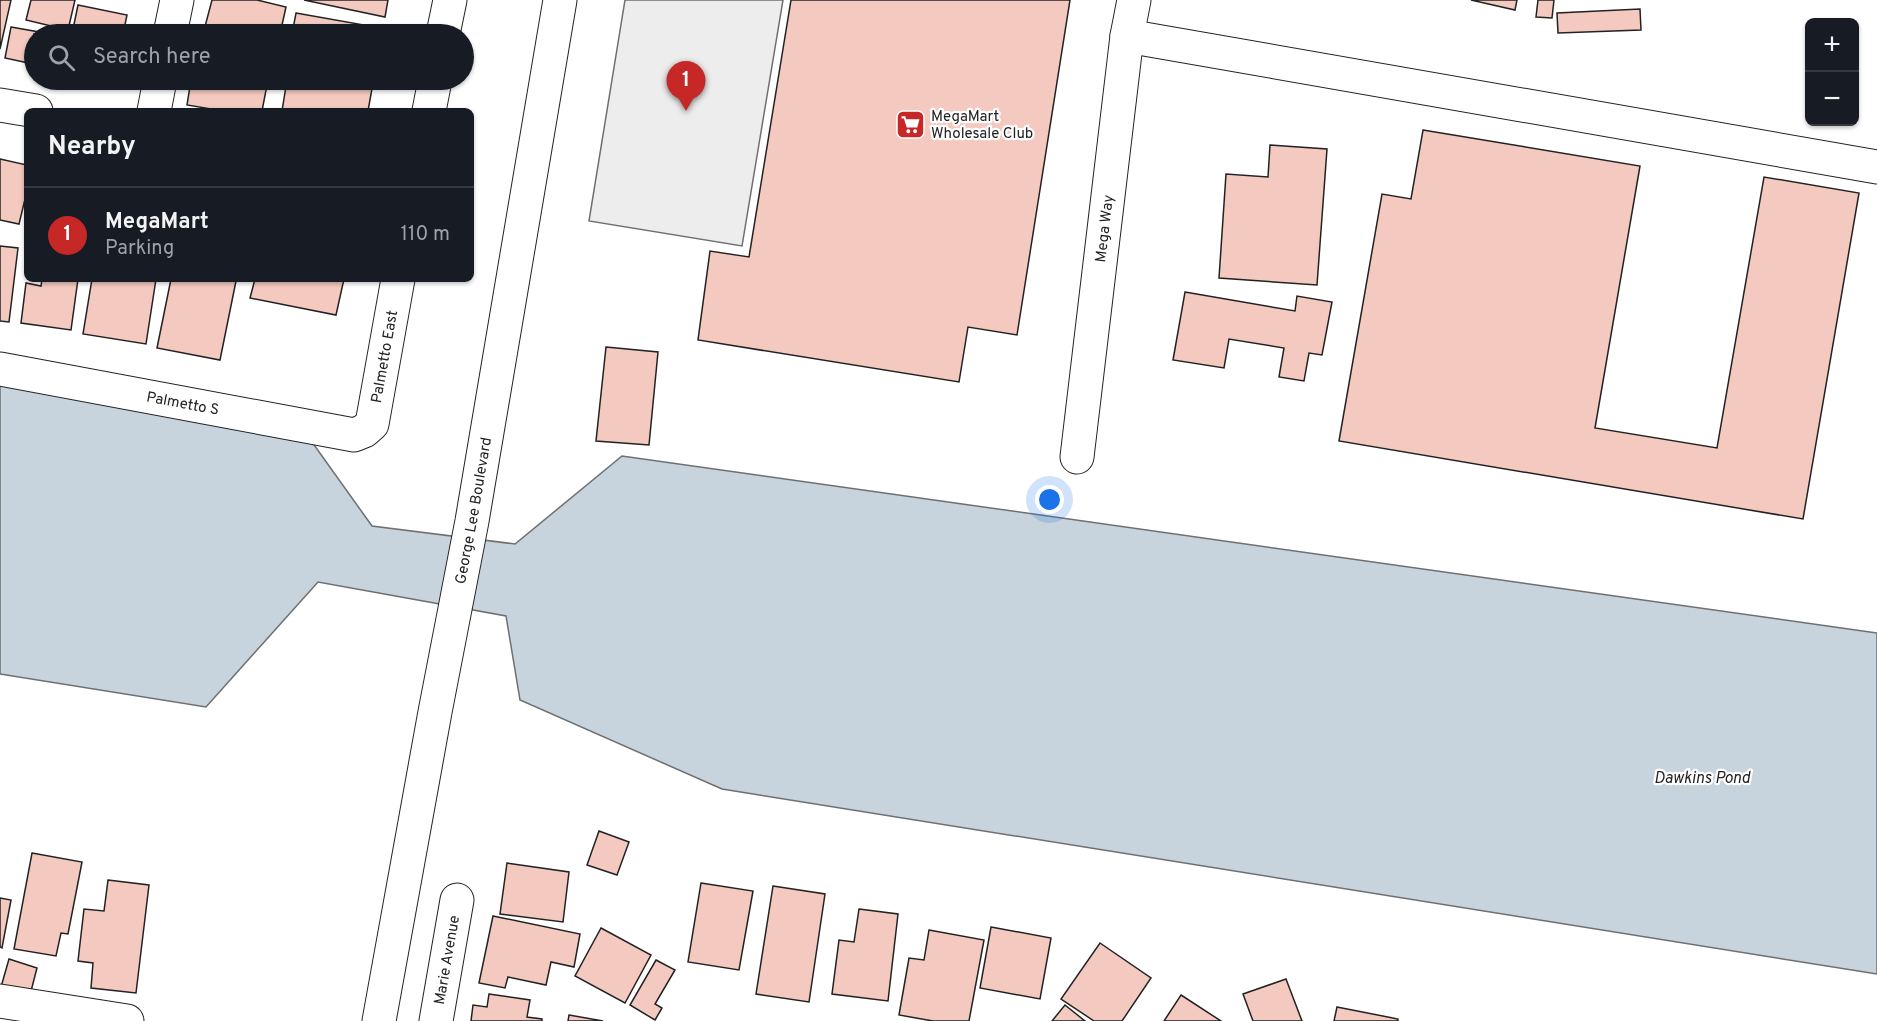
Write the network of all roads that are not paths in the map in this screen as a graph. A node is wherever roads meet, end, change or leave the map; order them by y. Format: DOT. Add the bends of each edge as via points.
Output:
graph roads {
  1 [pos="177,0"];
  2 [pos="450,0"];
  3 [pos="560,0"];
  4 [pos="1134,0"];
  5 [pos="172,24"];
  6 [pos="446,24"];
  7 [pos="1127,36"];
  8 [pos="158,90"];
  9 [pos="433,90"];
  10 [pos="0,105"];
  11 [pos="155,108"];
  12 [pos="430,108"];
  13 [pos="24,109"];
  14 [pos="1877,167"];
  15 [pos="397,282"];
  16 [pos="0,369"];
  17 [pos="364,431"];
  18 [pos="1077,457"];
  19 [pos="457,900"];
  20 [pos="0,1002"];
  21 [pos="127,1021"];
  22 [pos="379,1021"];
  23 [pos="436,1021"];
  1 -- 5 [label="street"];
  2 -- 6 [label="street"];
  3 -- 22 [label="street, George Lee Boulevard" via="472,521"];
  4 -- 7 [label="street, Mega Way"];
  7 -- 14 [label="street"];
  7 -- 18 [label="street, Mega Way"];
  8 -- 11 [label="street"];
  9 -- 12 [label="street"];
  10 -- 13 [label="street"];
  15 -- 17 [label="street, Palmetto East" via="372,424"];
  16 -- 17 [label="street, Palmetto S" via="354,435"];
  19 -- 23 [label="street, Marie Avenue"];
  20 -- 21 [label="street"];
}
